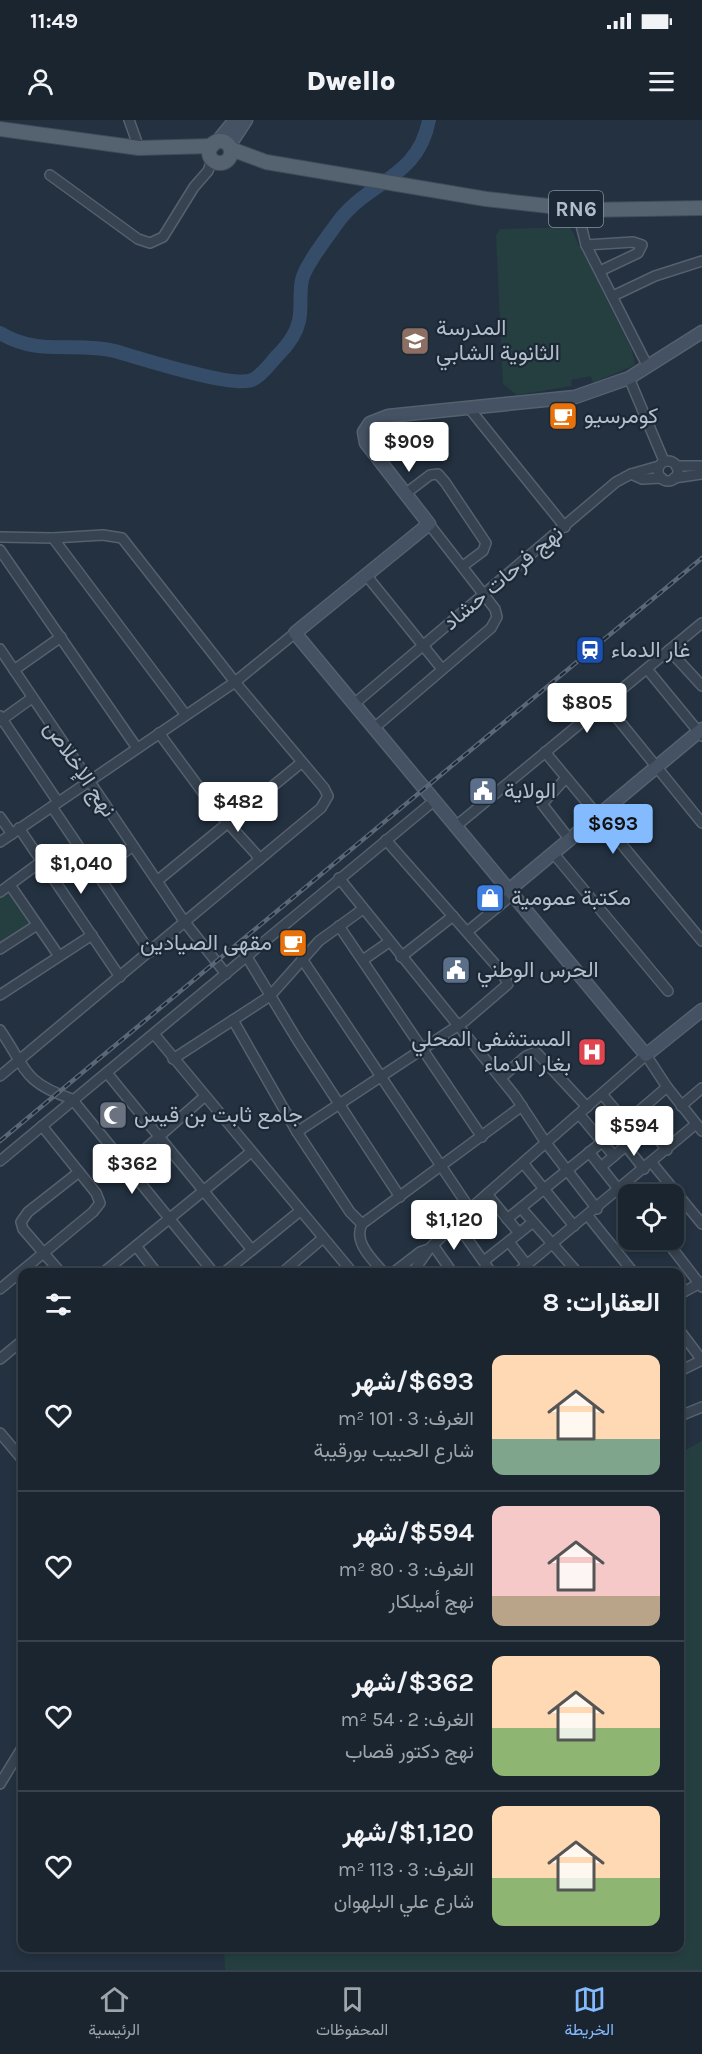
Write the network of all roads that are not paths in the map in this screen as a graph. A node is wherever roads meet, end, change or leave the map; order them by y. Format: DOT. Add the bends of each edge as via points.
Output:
graph roads {
  1 [pos="129,120"];
  2 [pos="242,120"];
  3 [pos="0,129"];
  4 [pos="139,148"];
  5 [pos="220,151"];
  6 [pos="50,175"];
  7 [pos="702,208"];
  8 [pos="577,209"];
  9 [pos="586,245"];
  10 [pos="702,261"];
  11 [pos="600,271"];
  12 [pos="613,296"];
  13 [pos="702,332"];
  14 [pos="648,367"];
  15 [pos="629,378"];
  16 [pos="469,408"];
  17 [pos="662,464"];
  18 [pos="676,466"];
  19 [pos="702,466"];
  20 [pos="631,474"];
  21 [pos="702,474"];
  22 [pos="662,478"];
  23 [pos="674,478"];
  24 [pos="405,494"];
  25 [pos="429,524"];
  26 [pos="565,526"];
  27 [pos="0,537"];
  28 [pos="53,538"];
  29 [pos="0,550"];
  30 [pos="463,566"];
  31 [pos="366,575"];
  32 [pos="484,594"];
  33 [pos="702,623"];
  34 [pos="296,633"];
  35 [pos="61,637"];
  36 [pos="422,644"];
  37 [pos="0,649"];
  38 [pos="669,650"];
  39 [pos="14,669"];
  40 [pos="442,669"];
  41 [pos="647,669"];
  42 [pos="235,682"];
  43 [pos="702,686"];
  44 [pos="32,698"];
  45 [pos="604,702"];
  46 [pos="354,704"];
  47 [pos="185,714"];
  48 [pos="1,719"];
  49 [pos="374,728"];
  50 [pos="701,732"];
  51 [pos="159,733"];
  52 [pos="137,748"];
  53 [pos="545,752"];
  54 [pos="301,763"];
  55 [pos="656,768"];
  56 [pos="566,778"];
  57 [pos="89,783"];
  58 [pos="435,800"];
  59 [pos="55,804"];
  60 [pos="598,816"];
  61 [pos="0,817"];
  62 [pos="702,823"];
  63 [pos="227,824"];
  64 [pos="456,826"];
  65 [pos="15,831"];
  66 [pos="386,840"];
  67 [pos="570,840"];
  68 [pos="0,842"];
  69 [pos="133,846"];
  70 [pos="554,854"];
  71 [pos="259,860"];
  72 [pos="42,861"];
  73 [pos="96,873"];
  74 [pos="339,878"];
  75 [pos="157,880"];
  76 [pos="10,885"];
  77 [pos="0,892"];
  78 [pos="511,892"];
  79 [pos="363,909"];
  80 [pos="453,916"];
  81 [pos="184,921"];
  82 [pos="37,925"];
  83 [pos="339,926"];
  84 [pos="467,932"];
  85 [pos="92,935"];
  86 [pos="702,941"];
  87 [pos="389,942"];
  88 [pos="0,949"];
  89 [pos="150,952"];
  90 [pos="59,956"];
  91 [pos="247,957"];
  92 [pos="401,957"];
  93 [pos="302,959"];
  94 [pos="363,960"];
  95 [pos="226,974"];
  96 [pos="120,977"];
  97 [pos="668,991"];
  98 [pos="0,995"];
  99 [pos="270,996"];
  100 [pos="702,1010"];
  101 [pos="233,1020"];
  102 [pos="457,1026"];
  103 [pos="0,1030"];
  104 [pos="153,1034"];
  105 [pos="422,1050"];
  106 [pos="646,1054"];
  107 [pos="173,1059"];
  108 [pos="18,1060"];
  109 [pos="107,1073"];
  110 [pos="0,1076"];
  111 [pos="382,1078"];
  112 [pos="501,1078"];
  113 [pos="667,1087"];
  114 [pos="702,1088"];
  115 [pos="602,1094"];
  116 [pos="205,1096"];
  117 [pos="73,1101"];
  118 [pos="340,1105"];
  119 [pos="522,1106"];
  120 [pos="681,1106"];
  121 [pos="583,1110"];
  122 [pos="638,1113"];
  123 [pos="625,1123"];
  124 [pos="42,1126"];
  125 [pos="649,1126"];
  126 [pos="699,1127"];
  127 [pos="297,1132"];
  128 [pos="159,1136"];
  129 [pos="637,1136"];
  130 [pos="482,1137"];
  131 [pos="602,1142"];
  132 [pos="546,1143"];
  133 [pos="626,1146"];
  134 [pos="667,1150"];
  135 [pos="251,1152"];
  136 [pos="589,1152"];
  137 [pos="614,1156"];
  138 [pos="0,1161"];
  139 [pos="523,1163"];
  140 [pos="126,1166"];
  141 [pos="648,1166"];
  142 [pos="441,1167"];
  143 [pos="601,1167"];
  144 [pos="566,1171"];
  145 [pos="79,1172"];
  146 [pos="618,1184"];
  147 [pos="630,1184"];
  148 [pos="544,1189"];
  149 [pos="202,1191"];
  150 [pos="487,1194"];
  151 [pos="618,1194"];
  152 [pos="400,1197"];
  153 [pos="521,1208"];
  154 [pos="470,1209"];
  155 [pos="597,1209"];
  156 [pos="300,1210"];
  157 [pos="588,1216"];
  158 [pos="169,1218"];
  159 [pos="507,1219"];
  160 [pos="533,1222"];
  161 [pos="456,1223"];
  162 [pos="362,1224"];
  163 [pos="702,1224"];
  164 [pos="574,1226"];
  165 [pos="519,1233"];
  166 [pos="323,1238"];
  167 [pos="509,1242"];
  168 [pos="552,1244"];
  169 [pos="136,1246"];
  170 [pos="431,1247"];
  171 [pos="252,1250"];
  172 [pos="673,1250"];
  173 [pos="43,1253"];
  174 [pos="484,1261"];
  175 [pos="29,1268"];
  176 [pos="56,1268"];
  177 [pos="109,1268"];
  178 [pos="153,1268"];
  179 [pos="210,1268"];
  180 [pos="230,1268"];
  181 [pos="290,1268"];
  182 [pos="349,1268"];
  183 [pos="380,1268"];
  184 [pos="399,1268"];
  185 [pos="416,1268"];
  186 [pos="449,1268"];
  187 [pos="488,1268"];
  188 [pos="521,1268"];
  189 [pos="524,1268"];
  190 [pos="573,1268"];
  191 [pos="630,1268"];
  192 [pos="18,1278"];
  193 [pos="701,1284"];
  194 [pos="0,1289"];
  195 [pos="684,1292"];
  196 [pos="684,1336"];
  197 [pos="18,1344"];
  198 [pos="0,1359"];
  199 [pos="702,1360"];
  200 [pos="684,1369"];
  201 [pos="702,1407"];
  202 [pos="684,1414"];
  203 [pos="0,1433"];
  204 [pos="18,1451"];
  205 [pos="18,1755"];
  206 [pos="0,1784"];
  1 -- 4 [label="street"];
  2 -- 5 [label="street"];
  3 -- 4 [label="main road, RN6"];
  4 -- 5 [label="main road, RN6" via="166,147 186,155"];
  5 -- 6 [label="street" via="163,237 150,243 138,239"];
  5 -- 8 [label="main road, RN6" via="327,174"];
  7 -- 8 [label="main road, RN6"];
  8 -- 9 [label="street"];
  9 -- 11 [label="street"];
  9 -- 11 [label="street" via="642,245 638,253"];
  10 -- 12 [label="street" via="655,276"];
  11 -- 12 [label="street"];
  12 -- 14 [label="street"];
  13 -- 14 [label="street"];
  14 -- 15 [label="street"];
  15 -- 16 [label="street" via="565,399"];
  15 -- 17 [label="street"];
  16 -- 24 [label="street" via="388,416 366,427 366,443"];
  16 -- 26 [label="street"];
  17 -- 18 [label="street" via="671,461"];
  17 -- 20 [label="street, نهج فرحات حشاد"];
  17 -- 22 [label="street" via="658,472"];
  18 -- 19 [label="street"];
  18 -- 23 [label="street"];
  20 -- 22 [label="street" via="642,479"];
  20 -- 26 [label="street, نهج فرحات حشاد"];
  21 -- 23 [label="street"];
  22 -- 23 [label="street"];
  24 -- 25 [label="street"];
  24 -- 30 [label="street" via="430,475 438,474 445,482 486,543 483,551"];
  25 -- 30 [label="street"];
  25 -- 31 [label="street"];
  26 -- 32 [label="street, نهج فرحات حشاد"];
  27 -- 28 [label="street"];
  28 -- 42 [label="street" via="122,538"];
  28 -- 47 [label="street"];
  29 -- 35 [label="street"];
  30 -- 32 [label="street"];
  31 -- 34 [label="street"];
  31 -- 36 [label="street"];
  32 -- 36 [label="street, نهج فرحات حشاد"];
  32 -- 40 [label="street" via="495,609 496,621"];
  33 -- 38 [label="street"];
  34 -- 42 [label="street"];
  34 -- 46 [label="street"];
  35 -- 39 [label="street"];
  35 -- 52 [label="street"];
  36 -- 40 [label="street"];
  36 -- 46 [label="street, نهج فرحات حشاد"];
  37 -- 39 [label="street, نهج الإخلاص"];
  38 -- 41 [label="street"];
  38 -- 43 [label="street"];
  39 -- 44 [label="street, نهج الإخلاص"];
  40 -- 49 [label="street"];
  41 -- 45 [label="street"];
  41 -- 50 [label="street"];
  42 -- 47 [label="street"];
  42 -- 54 [label="street"];
  44 -- 48 [label="street"];
  44 -- 57 [label="street, نهج الإخلاص"];
  45 -- 53 [label="street"];
  45 -- 55 [label="street"];
  46 -- 49 [label="street"];
  47 -- 51 [label="street"];
  48 -- 59 [label="street"];
  49 -- 58 [label="street"];
  50 -- 55 [label="street"];
  51 -- 52 [label="street"];
  51 -- 63 [label="street"];
  52 -- 57 [label="street"];
  53 -- 56 [label="street"];
  53 -- 64 [label="street"];
  54 -- 63 [label="street"];
  54 -- 71 [label="street" via="326,791 326,802"];
  55 -- 60 [label="street"];
  55 -- 62 [label="street"];
  56 -- 60 [label="street"];
  56 -- 67 [label="street" via="542,804"];
  57 -- 59 [label="street"];
  57 -- 69 [label="street, نهج الإخلاص"];
  58 -- 64 [label="street"];
  58 -- 66 [label="street"];
  59 -- 65 [label="street"];
  59 -- 73 [label="street"];
  60 -- 67 [label="street"];
  60 -- 86 [label="street"];
  61 -- 65 [label="street"];
  63 -- 71 [label="street"];
  63 -- 75 [label="street"];
  64 -- 78 [label="street"];
  65 -- 68 [label="street"];
  65 -- 72 [label="street"];
  66 -- 74 [label="street"];
  66 -- 80 [label="street"];
  67 -- 70 [label="street"];
  69 -- 73 [label="street"];
  69 -- 75 [label="street, نهج الإخلاص"];
  70 -- 78 [label="street"];
  70 -- 97 [label="street"];
  71 -- 81 [label="street"];
  72 -- 76 [label="street"];
  72 -- 85 [label="street"];
  73 -- 89 [label="street"];
  74 -- 79 [label="street"];
  74 -- 91 [label="street"];
  75 -- 81 [label="street, نهج الإخلاص"];
  76 -- 77 [label="street"];
  76 -- 82 [label="street"];
  78 -- 84 [label="street"];
  78 -- 106 [label="street"];
  79 -- 83 [label="street"];
  79 -- 87 [label="street"];
  80 -- 84 [label="street"];
  80 -- 92 [label="street"];
  81 -- 89 [label="street"];
  81 -- 95 [label="street, نهج الإخلاص"];
  82 -- 88 [label="street"];
  82 -- 90 [label="street"];
  83 -- 93 [label="street"];
  83 -- 94 [label="street"];
  84 -- 102 [label="street" via="508,984"];
  85 -- 90 [label="street"];
  85 -- 96 [label="street"];
  87 -- 92 [label="street"];
  87 -- 94 [label="street"];
  89 -- 96 [label="street"];
  90 -- 98 [label="street"];
  91 -- 95 [label="street"];
  91 -- 99 [label="street"];
  92 -- 102 [label="street"];
  93 -- 99 [label="street"];
  93 -- 111 [label="street"];
  94 -- 105 [label="street"];
  95 -- 104 [label="street"];
  96 -- 108 [label="street"];
  99 -- 101 [label="street"];
  99 -- 118 [label="street"];
  100 -- 106 [label="street"];
  101 -- 107 [label="street"];
  101 -- 127 [label="street"];
  102 -- 105 [label="street"];
  102 -- 112 [label="street"];
  103 -- 108 [label="street"];
  104 -- 107 [label="street"];
  104 -- 109 [label="street"];
  105 -- 111 [label="street"];
  105 -- 130 [label="street"];
  106 -- 113 [label="street"];
  106 -- 115 [label="street"];
  107 -- 116 [label="street"];
  108 -- 110 [label="street"];
  108 -- 117 [label="street" via="47,1091"];
  109 -- 117 [label="street"];
  109 -- 128 [label="street"];
  111 -- 118 [label="street"];
  111 -- 142 [label="street"];
  112 -- 119 [label="street"];
  112 -- 121 [label="street" via="536,1052"];
  113 -- 120 [label="street"];
  113 -- 122 [label="street"];
  114 -- 120 [label="street"];
  115 -- 121 [label="street"];
  115 -- 123 [label="street"];
  116 -- 128 [label="street"];
  116 -- 135 [label="street"];
  117 -- 124 [label="street"];
  117 -- 140 [label="street"];
  118 -- 127 [label="street"];
  118 -- 152 [label="street"];
  119 -- 130 [label="street"];
  119 -- 132 [label="street"];
  120 -- 126 [label="street"];
  121 -- 131 [label="street"];
  121 -- 132 [label="street"];
  122 -- 123 [label="street"];
  122 -- 125 [label="street"];
  123 -- 129 [label="street"];
  124 -- 138 [label="street"];
  124 -- 145 [label="street"];
  125 -- 129 [label="street"];
  125 -- 134 [label="street"];
  126 -- 134 [label="street"];
  127 -- 162 [label="street"];
  128 -- 140 [label="street"];
  128 -- 149 [label="street"];
  129 -- 133 [label="street"];
  130 -- 142 [label="street"];
  131 -- 136 [label="street"];
  131 -- 137 [label="street"];
  132 -- 139 [label="street"];
  132 -- 144 [label="street"];
  133 -- 137 [label="street"];
  133 -- 141 [label="street"];
  134 -- 141 [label="street"];
  135 -- 149 [label="street"];
  135 -- 156 [label="street"];
  136 -- 143 [label="street"];
  136 -- 144 [label="street"];
  137 -- 143 [label="street"];
  139 -- 148 [label="street"];
  139 -- 150 [label="street"];
  140 -- 158 [label="street"];
  141 -- 147 [label="street"];
  141 -- 163 [label="street"];
  142 -- 152 [label="street"];
  142 -- 154 [label="street"];
  143 -- 146 [label="street"];
  144 -- 148 [label="street"];
  144 -- 155 [label="street"];
  145 -- 173 [label="street" via="99,1198 98,1208"];
  145 -- 173 [label="street" via="22,1219 23,1229"];
  148 -- 153 [label="street"];
  148 -- 164 [label="street"];
  149 -- 158 [label="street"];
  149 -- 171 [label="street"];
  150 -- 154 [label="street"];
  150 -- 159 [label="street"];
  151 -- 155 [label="street"];
  152 -- 162 [label="street"];
  153 -- 159 [label="street"];
  153 -- 160 [label="street"];
  154 -- 161 [label="street"];
  155 -- 157 [label="street"];
  156 -- 166 [label="street"];
  156 -- 171 [label="street"];
  157 -- 164 [label="street"];
  157 -- 191 [label="street"];
  158 -- 169 [label="street"];
  158 -- 179 [label="street"];
  159 -- 165 [label="street"];
  160 -- 165 [label="street"];
  160 -- 168 [label="street"];
  161 -- 170 [label="street"];
  161 -- 174 [label="street"];
  162 -- 183 [label="street" via="361,1242"];
  164 -- 168 [label="street"];
  165 -- 167 [label="street"];
  166 -- 181 [label="street"];
  166 -- 182 [label="street"];
  167 -- 174 [label="street"];
  167 -- 188 [label="street"];
  168 -- 189 [label="street"];
  168 -- 190 [label="street"];
  169 -- 177 [label="street"];
  169 -- 178 [label="street"];
  170 -- 184 [label="street"];
  170 -- 185 [label="street"];
  170 -- 186 [label="street"];
  171 -- 180 [label="street"];
  172 -- 193 [label="street"];
  173 -- 175 [label="street"];
  173 -- 176 [label="street"];
  174 -- 187 [label="street"];
  192 -- 194 [label="street"];
  193 -- 195 [label="street"];
  196 -- 199 [label="street"];
  197 -- 198 [label="street"];
  199 -- 200 [label="street"];
  201 -- 202 [label="street"];
  203 -- 204 [label="street"];
  205 -- 206 [label="street"];
}
